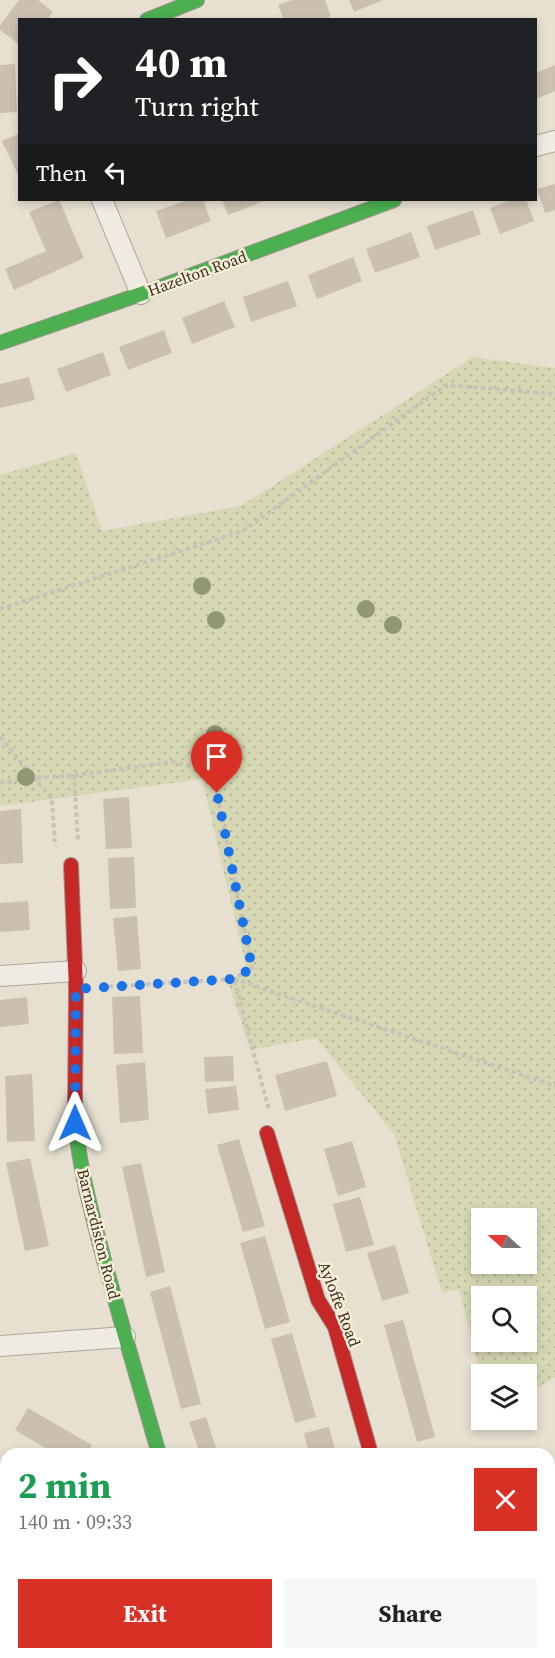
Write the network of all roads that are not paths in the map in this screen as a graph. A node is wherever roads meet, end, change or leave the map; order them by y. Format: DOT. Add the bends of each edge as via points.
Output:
graph roads {
  1 [pos="197,0"];
  2 [pos="152,18"];
  3 [pos="555,141"];
  4 [pos="537,146"];
  5 [pos="102,201"];
  6 [pos="391,201"];
  7 [pos="141,294"];
  8 [pos="0,343"];
  9 [pos="71,865"];
  10 [pos="0,976"];
  11 [pos="76,980"];
  12 [pos="267,1133"];
  13 [pos="125,1337"];
  14 [pos="0,1346"];
  15 [pos="157,1448"];
  16 [pos="369,1448"];
  1 -- 2 [label="street"];
  3 -- 4 [label="street"];
  5 -- 7 [label="street"];
  6 -- 7 [label="street, Hazelton Road"];
  7 -- 8 [label="street, Hazelton Road"];
  9 -- 11 [label="street, Barnardiston Road"];
  10 -- 11 [label="street"];
  11 -- 13 [label="street, Barnardiston Road" via="75,1123 94,1221"];
  12 -- 16 [label="street, Ayloffe Road" via="318,1300 335,1327"];
  13 -- 14 [label="street"];
  13 -- 15 [label="street, Barnardiston Road"];
}
